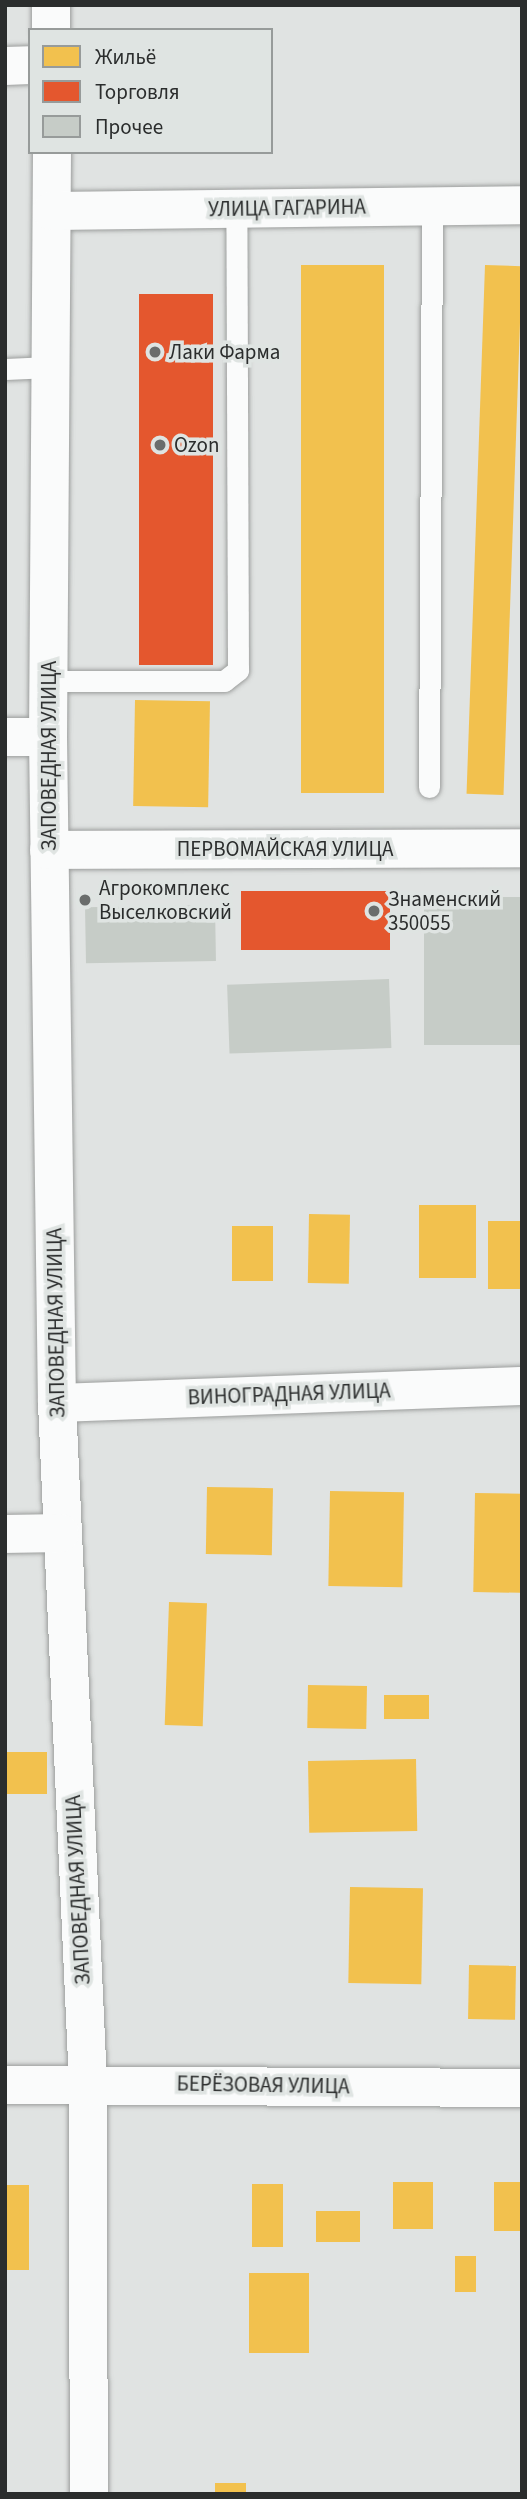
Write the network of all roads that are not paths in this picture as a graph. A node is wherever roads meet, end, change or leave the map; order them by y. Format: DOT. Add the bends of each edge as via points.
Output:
graph roads {
  1 [pos="51,5"];
  2 [pos="51,28"];
  3 [pos="5,65"];
  4 [pos="28,65"];
  5 [pos="52,154"];
  6 [pos="522,205"];
  7 [pos="432,206"];
  8 [pos="236,209"];
  9 [pos="52,211"];
  10 [pos="50,368"];
  11 [pos="5,369"];
  12 [pos="48,681"];
  13 [pos="5,737"];
  14 [pos="48,737"];
  15 [pos="429,787"];
  16 [pos="522,848"];
  17 [pos="49,850"];
  18 [pos="522,1385"];
  19 [pos="57,1403"];
  20 [pos="60,1533"];
  21 [pos="5,1534"];
  22 [pos="88,2083"];
  23 [pos="5,2085"];
  24 [pos="522,2088"];
  25 [pos="89,2494"];
  1 -- 2 [label="street"];
  3 -- 4 [label="street"];
  5 -- 9 [label="street, ЗАПОВЕДНАЯ УЛИЦА"];
  6 -- 7 [label="street, УЛИЦА ГАГАРИНА"];
  7 -- 8 [label="street, УЛИЦА ГАГАРИНА"];
  7 -- 15 [label="lane"];
  8 -- 9 [label="street, УЛИЦА ГАГАРИНА"];
  8 -- 12 [label="lane" via="238,670 224,681"];
  9 -- 10 [label="street, ЗАПОВЕДНАЯ УЛИЦА"];
  10 -- 11 [label="lane"];
  10 -- 12 [label="street, ЗАПОВЕДНАЯ УЛИЦА"];
  12 -- 14 [label="street, ЗАПОВЕДНАЯ УЛИЦА"];
  13 -- 14 [label="street"];
  14 -- 17 [label="street, ЗАПОВЕДНАЯ УЛИЦА"];
  16 -- 17 [label="street, ПЕРВОМАЙСКАЯ УЛИЦА"];
  17 -- 19 [label="street, ЗАПОВЕДНАЯ УЛИЦА"];
  18 -- 19 [label="street, ВИНОГРАДНАЯ УЛИЦА"];
  19 -- 20 [label="street, ЗАПОВЕДНАЯ УЛИЦА"];
  20 -- 21 [label="street"];
  20 -- 22 [label="street, ЗАПОВЕДНАЯ УЛИЦА"];
  22 -- 23 [label="street, БЕРЁЗОВАЯ УЛИЦА"];
  22 -- 24 [label="street, БЕРЁЗОВАЯ УЛИЦА"];
  22 -- 25 [label="street, ЗАПОВЕДНАЯ УЛИЦА"];
}
